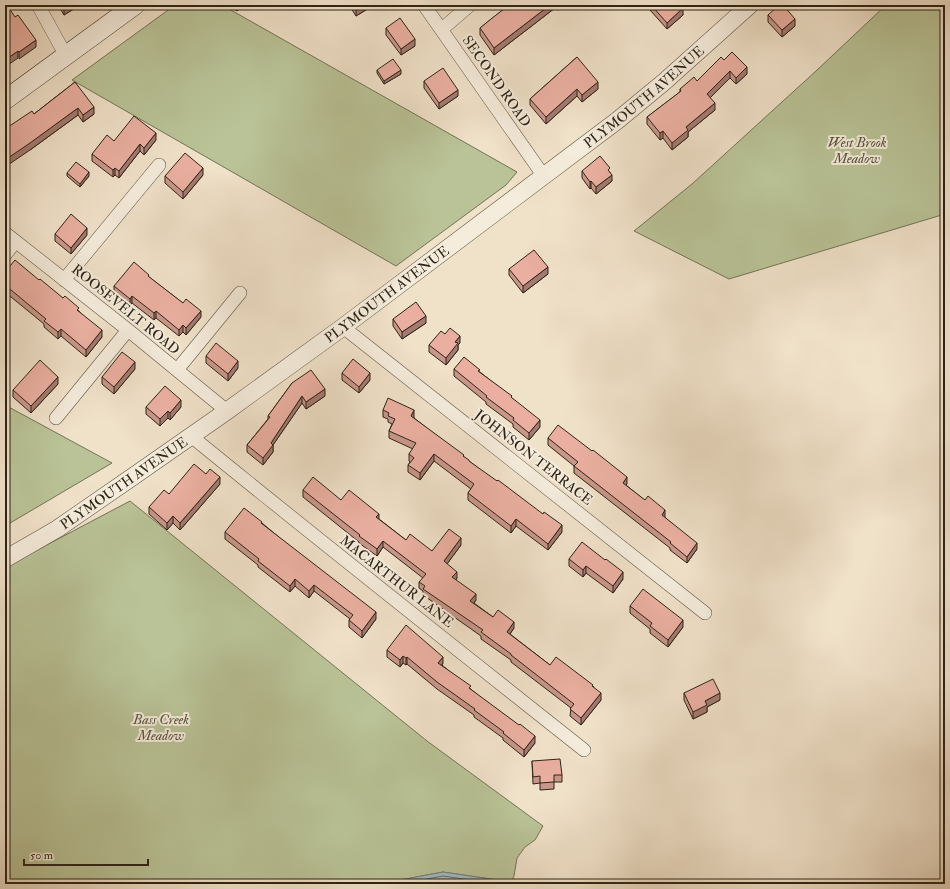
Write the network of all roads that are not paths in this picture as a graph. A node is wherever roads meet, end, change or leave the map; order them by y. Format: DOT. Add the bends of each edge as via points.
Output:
graph roads {
  1 [pos="38,5"];
  2 [pos="135,5"];
  3 [pos="424,5"];
  4 [pos="470,5"];
  5 [pos="750,5"];
  6 [pos="442,29"];
  7 [pos="66,56"];
  8 [pos="5,100"];
  9 [pos="159,165"];
  10 [pos="543,175"];
  11 [pos="5,233"];
  12 [pos="15,242"];
  13 [pos="5,255"];
  14 [pos="64,280"];
  15 [pos="240,293"];
  16 [pos="343,327"];
  17 [pos="128,330"];
  18 [pos="177,370"];
  19 [pos="227,411"];
  20 [pos="56,418"];
  21 [pos="191,436"];
  22 [pos="5,559"];
  23 [pos="705,613"];
  24 [pos="584,750"];
  1 -- 7 [label="street"];
  2 -- 7 [label="main road"];
  3 -- 6 [label="street, SECOND ROAD"];
  4 -- 6 [label="street"];
  5 -- 10 [label="street, PLYMOUTH AVENUE" via="618,120"];
  6 -- 10 [label="street, SECOND ROAD"];
  7 -- 8 [label="main road"];
  9 -- 14 [label="street"];
  10 -- 16 [label="street, PLYMOUTH AVENUE"];
  11 -- 12 [label="street, ROOSEVELT ROAD"];
  12 -- 13 [label="street"];
  12 -- 14 [label="street, ROOSEVELT ROAD"];
  14 -- 17 [label="street, ROOSEVELT ROAD"];
  15 -- 18 [label="street"];
  16 -- 19 [label="street, PLYMOUTH AVENUE"];
  16 -- 23 [label="street, JOHNSON TERRACE"];
  17 -- 18 [label="street, ROOSEVELT ROAD"];
  17 -- 20 [label="street"];
  18 -- 19 [label="street, ROOSEVELT ROAD"];
  19 -- 21 [label="street, PLYMOUTH AVENUE"];
  21 -- 22 [label="street, PLYMOUTH AVENUE" via="57,529"];
  21 -- 24 [label="street, MACARTHUR LANE"];
}
